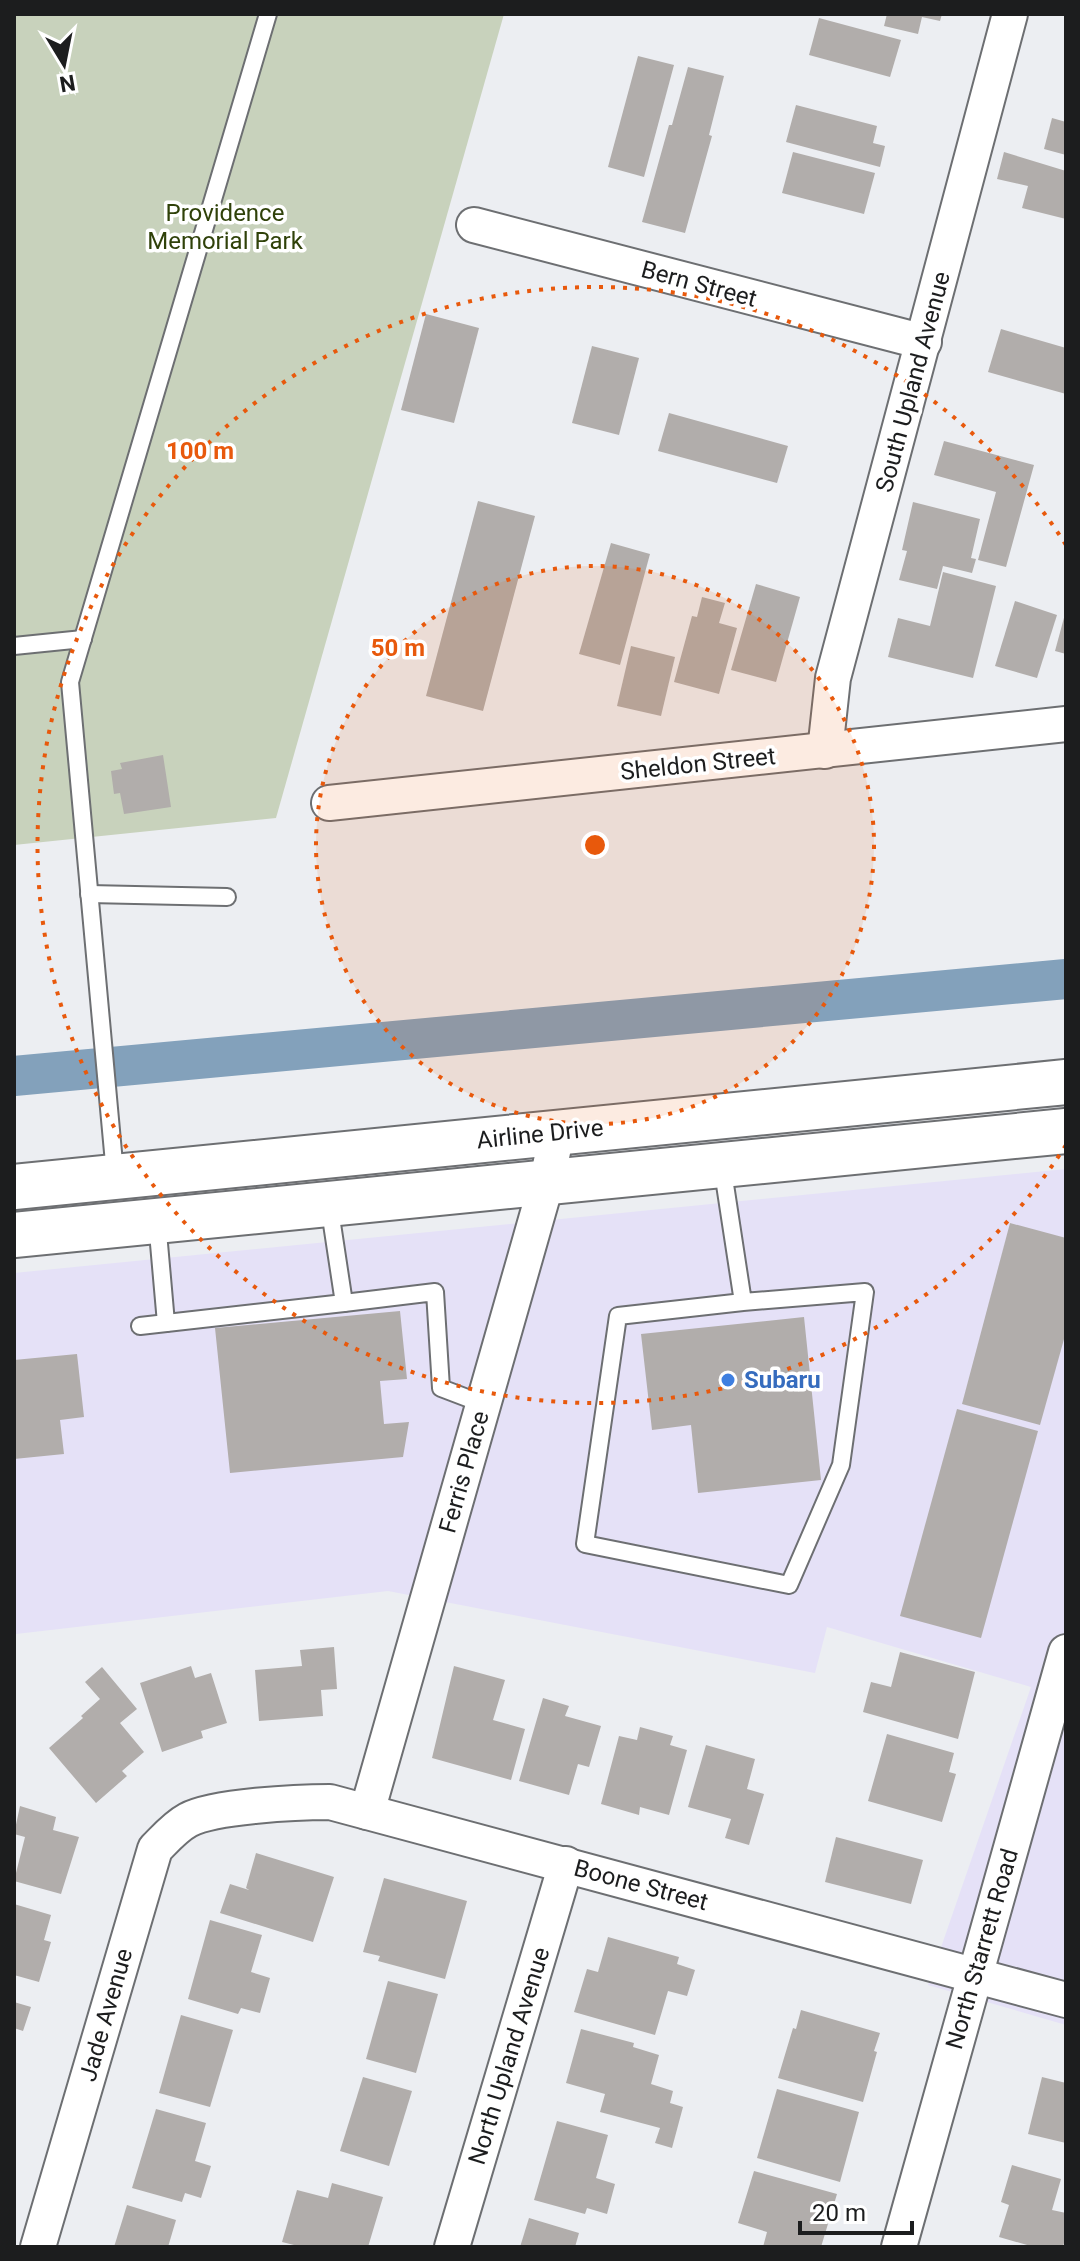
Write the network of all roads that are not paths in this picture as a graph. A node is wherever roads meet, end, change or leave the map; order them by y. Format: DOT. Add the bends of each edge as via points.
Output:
graph roads {
  1 [pos="268,14"];
  2 [pos="1010,14"];
  3 [pos="474,225"];
  4 [pos="924,342"];
  5 [pos="83,639"];
  6 [pos="14,646"];
  7 [pos="1066,724"];
  8 [pos="825,751"];
  9 [pos="329,803"];
  10 [pos="89,894"];
  11 [pos="227,897"];
  12 [pos="1066,1082"];
  13 [pos="1066,1131"];
  14 [pos="557,1132"];
  15 [pos="722,1164"];
  16 [pos="115,1177"];
  17 [pos="547,1181"];
  18 [pos="14,1187"];
  19 [pos="329,1203"];
  20 [pos="138,1222"];
  21 [pos="14,1235"];
  22 [pos="743,1302"];
  23 [pos="344,1303"];
  24 [pos="166,1323"];
  25 [pos="140,1326"];
  26 [pos="483,1404"];
  27 [pos="1066,1652"];
  28 [pos="213,1812"];
  29 [pos="367,1812"];
  30 [pos="566,1864"];
  31 [pos="974,1975"];
  32 [pos="1066,2000"];
  33 [pos="31,2235"];
  34 [pos="452,2247"];
  35 [pos="899,2247"];
  1 -- 5 [label="lane"];
  2 -- 4 [label="street, South Upland Avenue"];
  3 -- 4 [label="street, Bern Street"];
  4 -- 8 [label="street, South Upland Avenue" via="833,678"];
  5 -- 6 [label="lane"];
  5 -- 10 [label="lane" via="70,682"];
  7 -- 8 [label="street, Sheldon Street"];
  8 -- 9 [label="street, Sheldon Street"];
  10 -- 11 [label="lane"];
  10 -- 16 [label="lane"];
  12 -- 14 [label="highway, Airline Drive"];
  13 -- 15 [label="highway, Airline Drive"];
  14 -- 16 [label="highway, Airline Drive"];
  14 -- 17 [label="street, Ferris Place"];
  15 -- 17 [label="highway, Airline Drive"];
  15 -- 22 [label="lane"];
  16 -- 18 [label="highway, Airline Drive"];
  16 -- 20 [label="highway"];
  17 -- 19 [label="highway, Airline Drive"];
  17 -- 26 [label="street, Ferris Place"];
  19 -- 20 [label="highway, Airline Drive"];
  19 -- 23 [label="lane"];
  20 -- 21 [label="highway, Airline Drive"];
  20 -- 24 [label="lane"];
  22 -- 22 [label="lane" via="865,1292 841,1465 789,1585 585,1544 618,1316"];
  23 -- 24 [label="lane"];
  23 -- 26 [label="lane" via="435,1292 441,1388"];
  24 -- 25 [label="lane"];
  26 -- 29 [label="street, Ferris Place"];
  27 -- 31 [label="street, North Starrett Road"];
  28 -- 29 [label="street, Boone Street" via="303,1802 330,1802"];
  28 -- 33 [label="street, Jade Avenue" via="188,1820 155,1849"];
  29 -- 30 [label="street, Boone Street"];
  30 -- 31 [label="street, Boone Street"];
  30 -- 34 [label="street, North Upland Avenue"];
  31 -- 32 [label="street, Boone Street"];
  31 -- 35 [label="street, North Starrett Road"];
}
